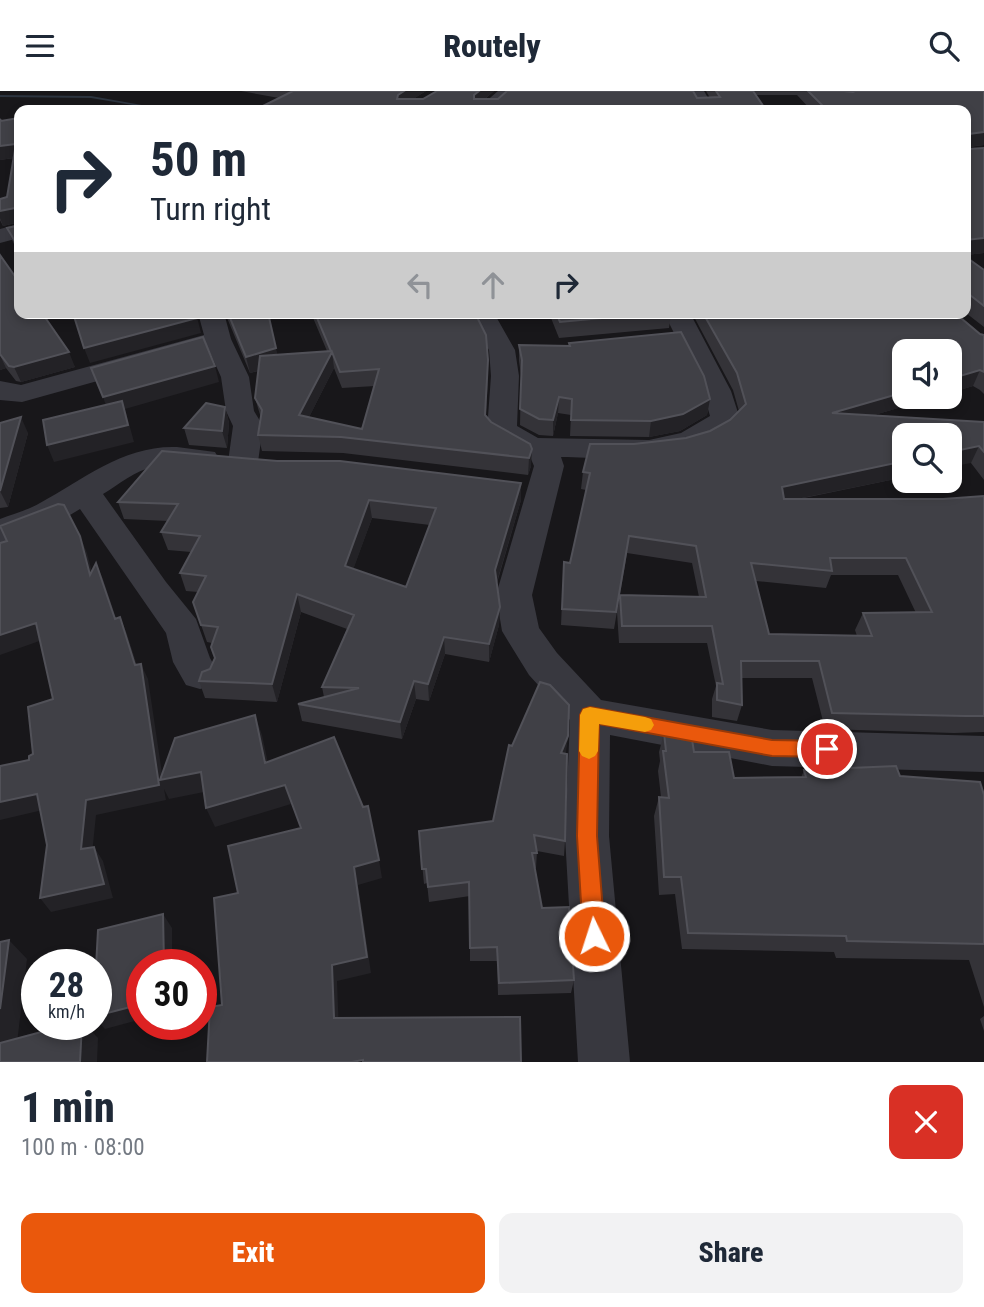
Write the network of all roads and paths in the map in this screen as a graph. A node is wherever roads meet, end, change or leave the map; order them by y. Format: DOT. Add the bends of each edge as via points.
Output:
graph roads {
  1 [pos="509,91"];
  2 [pos="491,105"];
  3 [pos="487,319"];
  4 [pos="682,325"];
  5 [pos="215,326"];
  6 [pos="659,339"];
  7 [pos="0,389"];
  8 [pos="531,447"];
  9 [pos="83,491"];
  10 [pos="0,532"];
  11 [pos="200,674"];
  12 [pos="590,715"];
  13 [pos="984,754"];
  14 [pos="604,1062"];
  1 -- 2 [label="street"];
  3 -- 8 [label="street" via="515,349 505,376 502,430"];
  4 -- 6 [label="street"];
  4 -- 8 [label="street" via="717,391 725,419 690,441 649,449"];
  5 -- 7 [label="street" via="22,394"];
  5 -- 9 [label="street" via="235,377 255,463 146,457"];
  8 -- 12 [label="street" via="545,454 549,466 528,489 514,595 521,631 543,664"];
  9 -- 10 [label="street" via="48,513"];
  9 -- 11 [label="street" via="183,629"];
  12 -- 13 [label="street" via="772,748"];
  12 -- 14 [label="street" via="587,836"];
}
